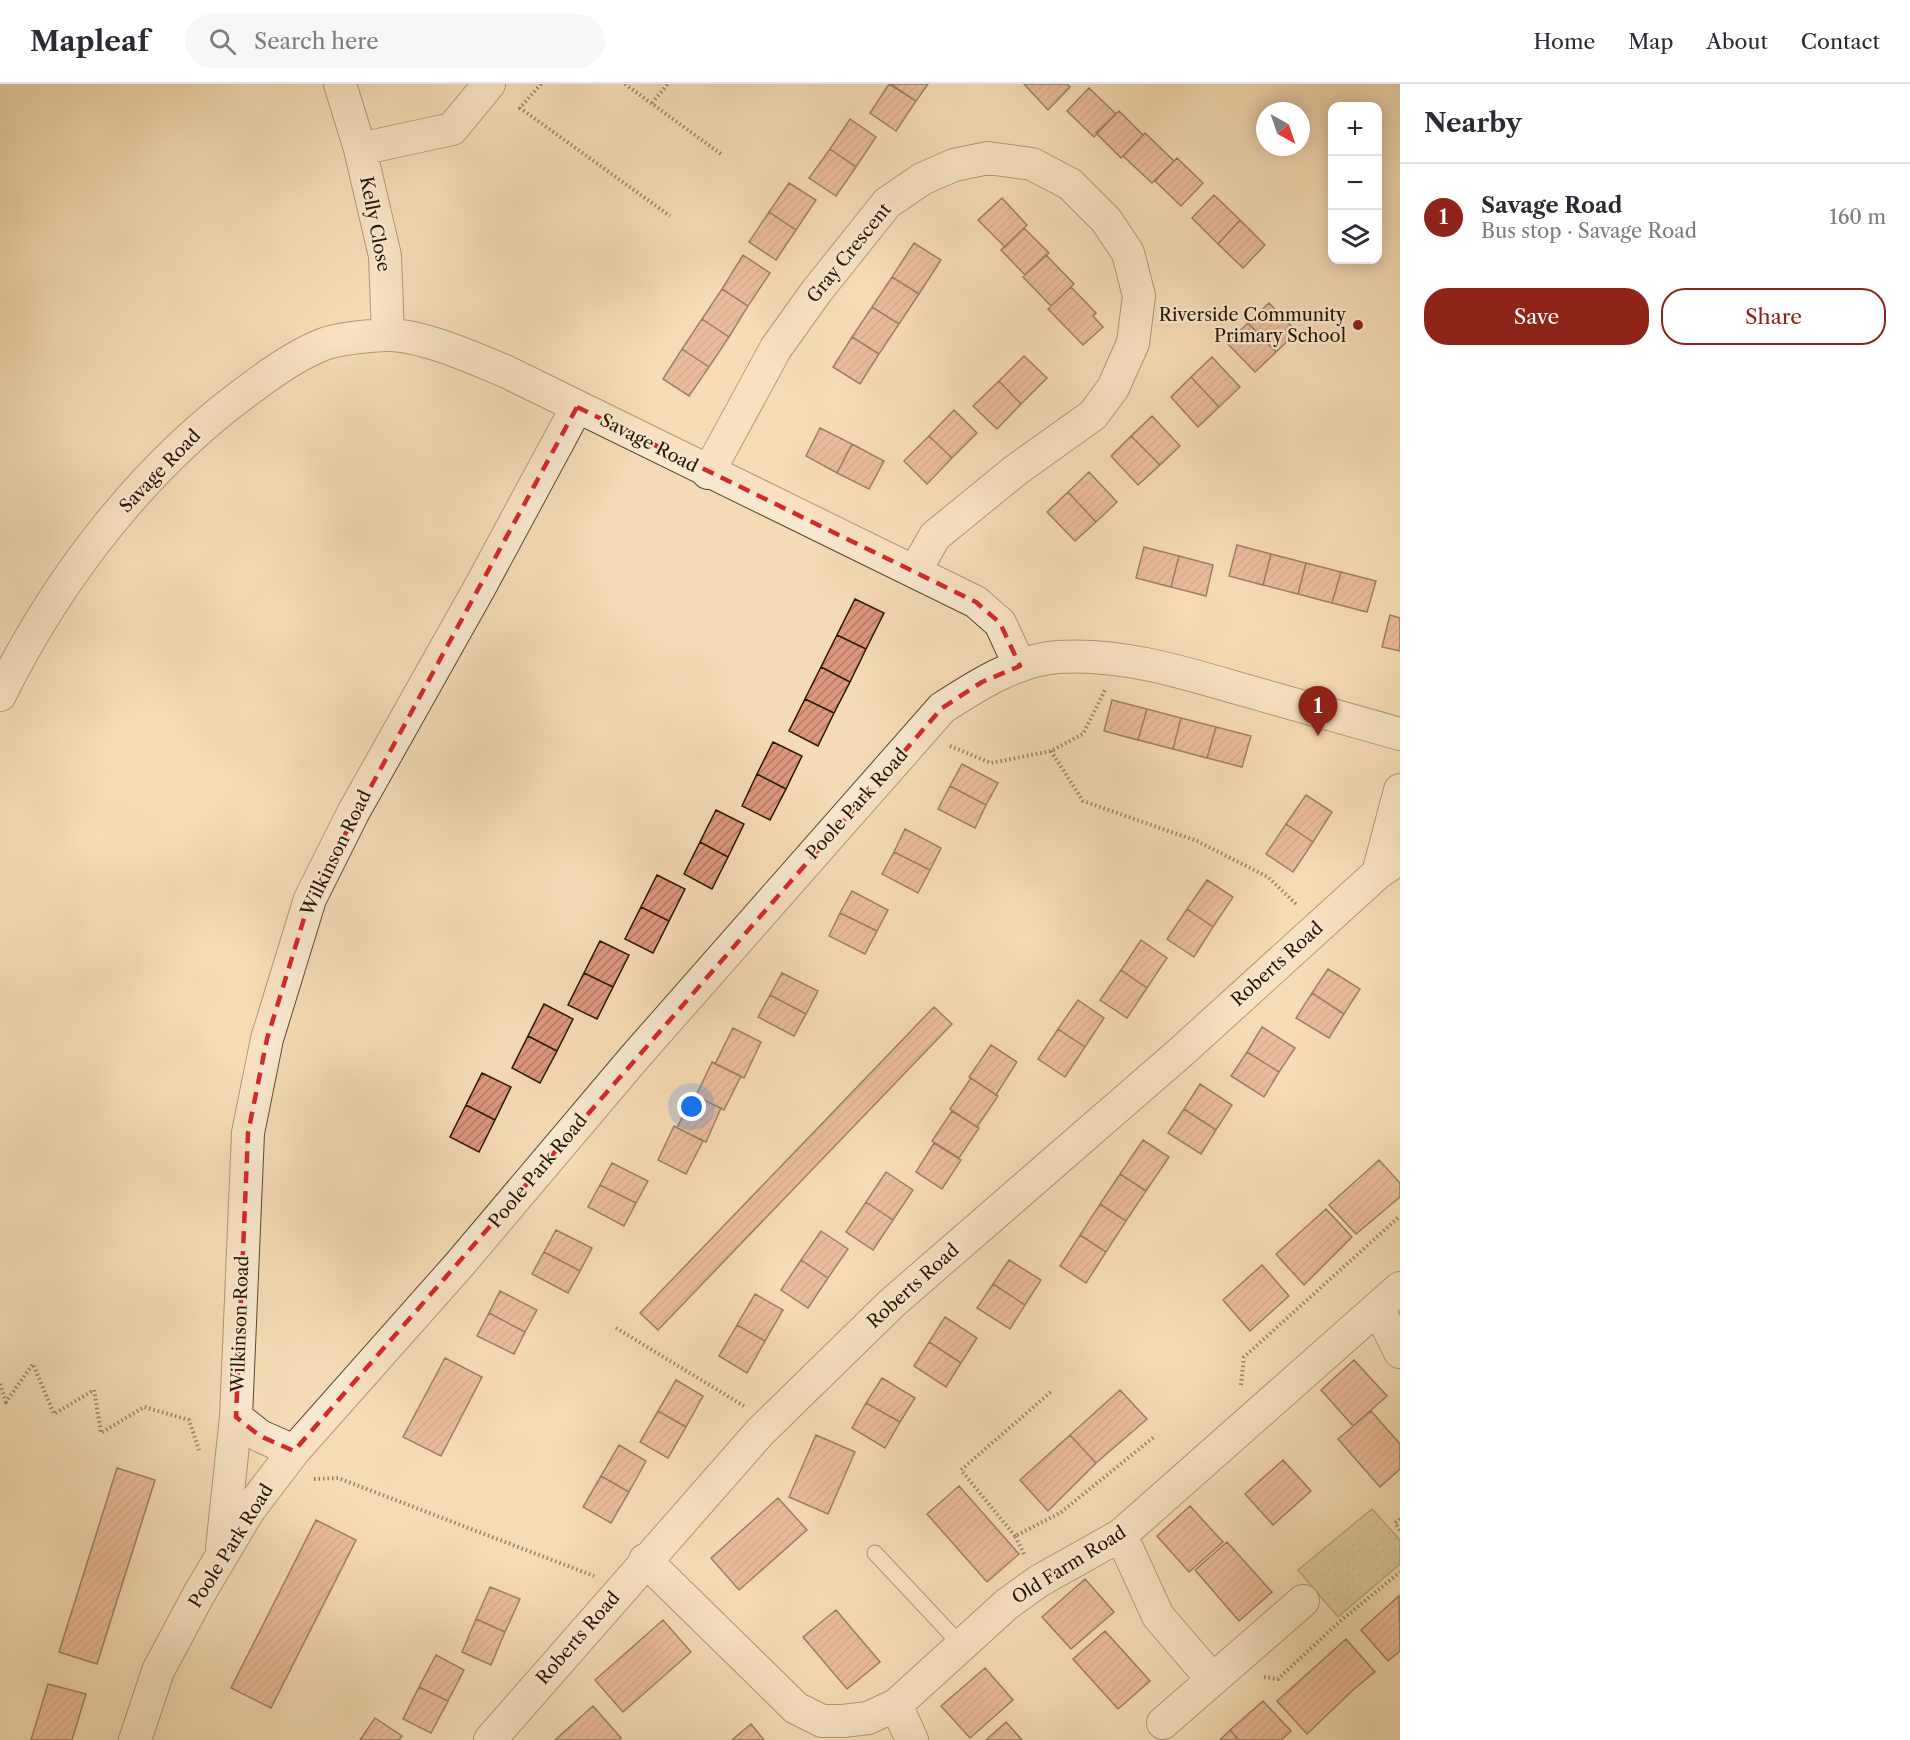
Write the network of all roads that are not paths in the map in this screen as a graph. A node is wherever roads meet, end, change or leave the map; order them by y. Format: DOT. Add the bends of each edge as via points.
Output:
graph roads {
  1 [pos="340,84"];
  2 [pos="489,84"];
  3 [pos="360,149"];
  4 [pos="388,335"];
  5 [pos="577,407"];
  6 [pos="708,473"];
  7 [pos="915,571"];
  8 [pos="1020,666"];
  9 [pos="0,695"];
  10 [pos="1400,734"];
  11 [pos="1400,790"];
  12 [pos="1389,866"];
  13 [pos="1389,1298"];
  14 [pos="1400,1352"];
  15 [pos="236,1417"];
  16 [pos="294,1451"];
  17 [pos="1121,1536"];
  18 [pos="875,1553"];
  19 [pos="221,1558"];
  20 [pos="645,1560"];
  21 [pos="1303,1601"];
  22 [pos="962,1646"];
  23 [pos="1212,1679"];
  24 [pos="896,1705"];
  25 [pos="1163,1723"];
  26 [pos="820,1730"];
  27 [pos="135,1740"];
  28 [pos="490,1740"];
  29 [pos="912,1740"];
  1 -- 3 [label="street, Kelly Close"];
  2 -- 3 [label="street" via="452,129"];
  3 -- 4 [label="street, Kelly Close" via="385,256"];
  4 -- 5 [label="street, Savage Road" via="443,346"];
  4 -- 9 [label="street, Savage Road" via="325,344 277,369 193,434 97,537 25,644"];
  5 -- 6 [label="street, Savage Road"];
  5 -- 15 [label="street, Wilkinson Road" via="353,813 310,899 267,1039 248,1133"];
  6 -- 7 [label="street, Savage Road"];
  6 -- 7 [label="street, Gray Crescent" via="776,348 887,203 922,179 954,165 988,158 1032,164 1070,184 1106,220 1128,253 1139,296 1133,343 1113,388 1093,415 1016,470 935,536"];
  7 -- 8 [label="street, Savage Road" via="976,602 1000,623"];
  8 -- 10 [label="street" via="1056,657 1164,667"];
  8 -- 16 [label="street, Poole Park Road" via="982,682 942,708"];
  11 -- 12 [label="street, Roberts Road"];
  12 -- 20 [label="street, Roberts Road" via="891,1304 770,1422"];
  13 -- 14 [label="street"];
  13 -- 17 [label="street, Old Farm Road"];
  15 -- 16 [label="street, Wilkinson Road" via="260,1436"];
  15 -- 19 [label="street, Wilkinson Road"];
  16 -- 19 [label="street, Poole Park Road" via="249,1510"];
  17 -- 22 [label="street, Old Farm Road" via="1039,1581 1007,1604"];
  17 -- 23 [label="street" via="1158,1616"];
  18 -- 22 [label="lane"];
  19 -- 27 [label="street, Poole Park Road" via="158,1671"];
  20 -- 26 [label="street, Old Farm Road"];
  20 -- 28 [label="street, Roberts Road"];
  21 -- 23 [label="street"];
  22 -- 24 [label="street, Old Farm Road"];
  23 -- 25 [label="street"];
  24 -- 26 [label="street, Old Farm Road" via="868,1718"];
  24 -- 29 [label="street"];
}
